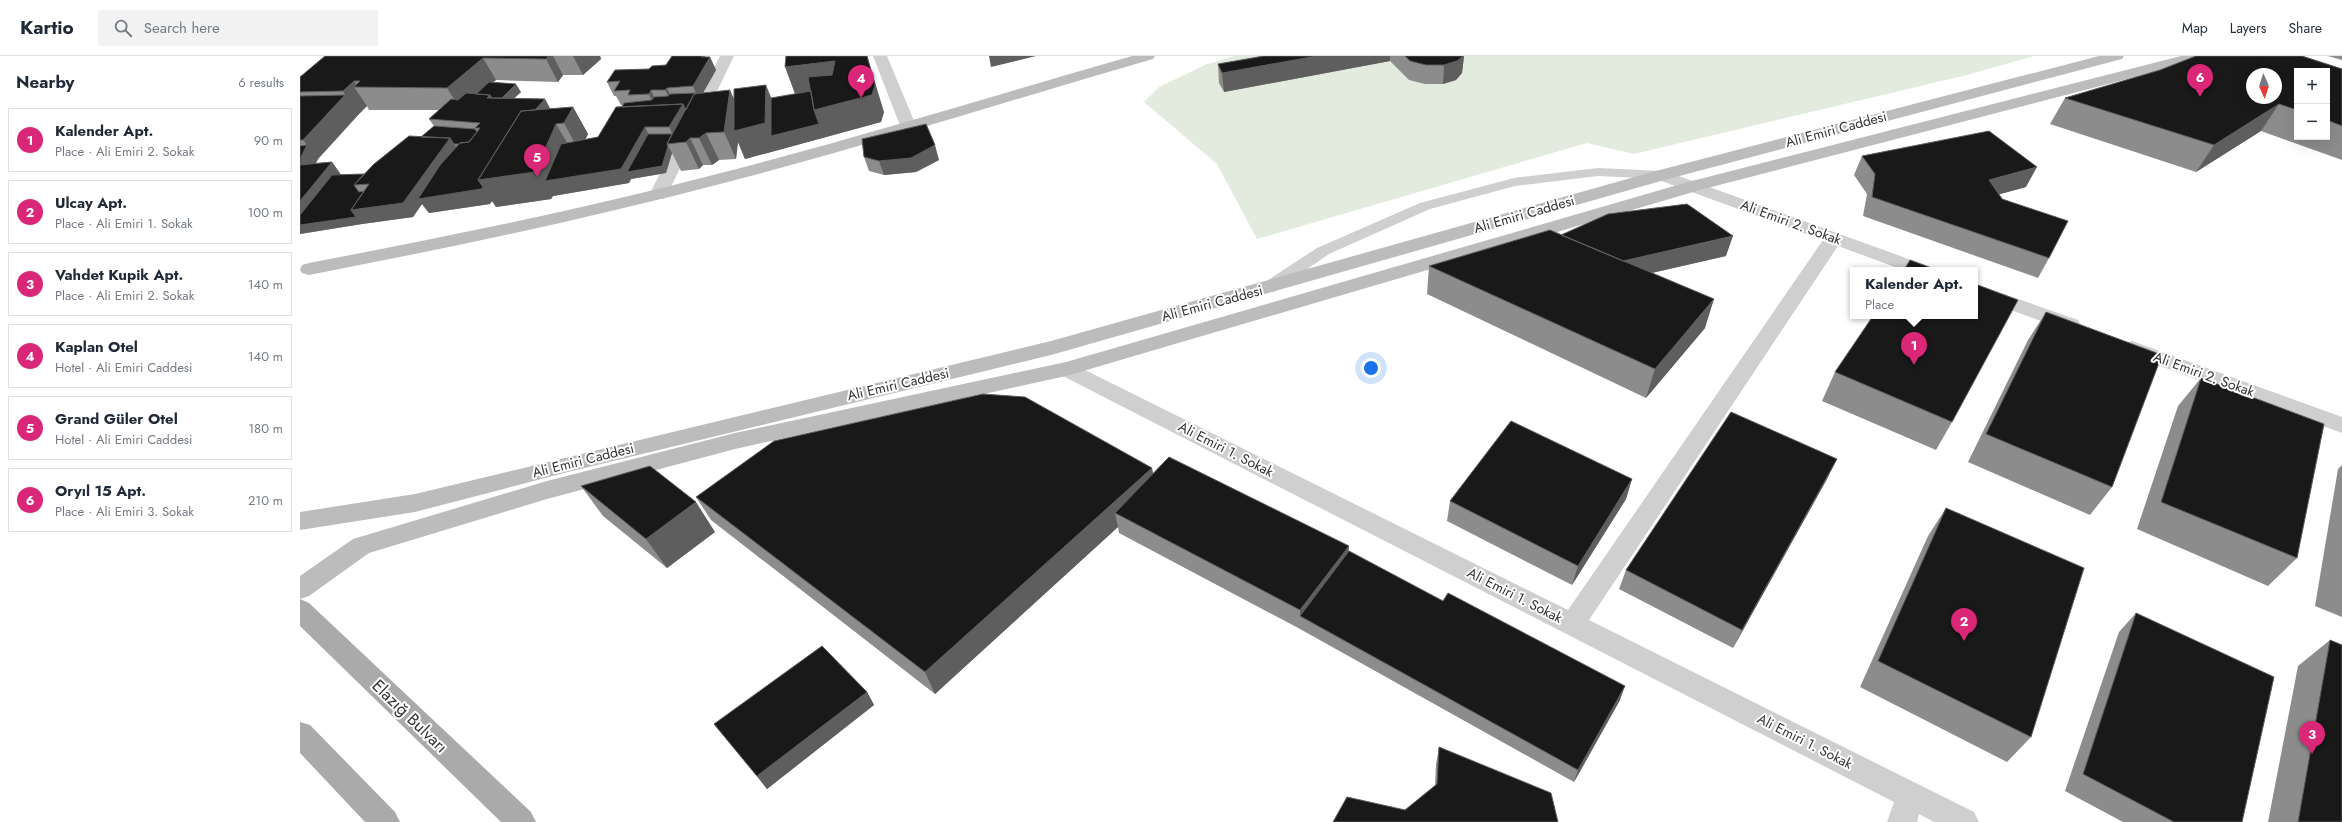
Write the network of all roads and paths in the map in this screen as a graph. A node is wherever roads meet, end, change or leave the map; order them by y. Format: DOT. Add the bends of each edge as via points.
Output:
graph roads {
  1 [pos="727,56"];
  2 [pos="880,56"];
  3 [pos="1148,56"];
  4 [pos="2117,56"];
  5 [pos="2199,56"];
  6 [pos="909,128"];
  7 [pos="1662,175"];
  8 [pos="1694,186"];
  9 [pos="658,195"];
  10 [pos="1834,238"];
  11 [pos="1913,267"];
  12 [pos="303,271"];
  13 [pos="1268,288"];
  14 [pos="1978,291"];
  15 [pos="2087,331"];
  16 [pos="2117,342"];
  17 [pos="1066,369"];
  18 [pos="2342,425"];
  19 [pos="300,521"];
  20 [pos="300,590"];
  21 [pos="300,610"];
  22 [pos="1572,624"];
  23 [pos="300,734"];
  24 [pos="1911,795"];
  25 [pos="385,822"];
  26 [pos="520,822"];
  27 [pos="1902,822"];
  28 [pos="1964,822"];
  1 -- 9 [label="street"];
  2 -- 6 [label="street"];
  3 -- 6 [label="main road"];
  4 -- 7 [label="main road, Ali Emiri Caddesi"];
  5 -- 8 [label="main road"];
  6 -- 9 [label="main road"];
  7 -- 8 [label="street, Ali Emiri 2. Sokak"];
  7 -- 13 [label="main road, Ali Emiri Caddesi"];
  7 -- 13 [label="lane" via="1598,172 1514,182 1425,206 1323,251"];
  8 -- 10 [label="street, Ali Emiri 2. Sokak"];
  8 -- 17 [label="main road"];
  9 -- 12 [label="main road"];
  10 -- 11 [label="street, Ali Emiri 2. Sokak"];
  10 -- 22 [label="street"];
  13 -- 19 [label="main road, Ali Emiri Caddesi" via="1051,348 415,503"];
  14 -- 15 [label="street"];
  16 -- 18 [label="street, Ali Emiri 2. Sokak"];
  17 -- 20 [label="main road" via="735,441 547,490 361,546"];
  17 -- 22 [label="street, Ali Emiri 1. Sokak"];
  21 -- 26 [label="main road, Elazığ Bulvarı"];
  22 -- 24 [label="street, Ali Emiri 1. Sokak"];
  23 -- 25 [label="main road"];
  24 -- 27 [label="street"];
  24 -- 28 [label="street, Ali Emiri 1. Sokak"];
}
